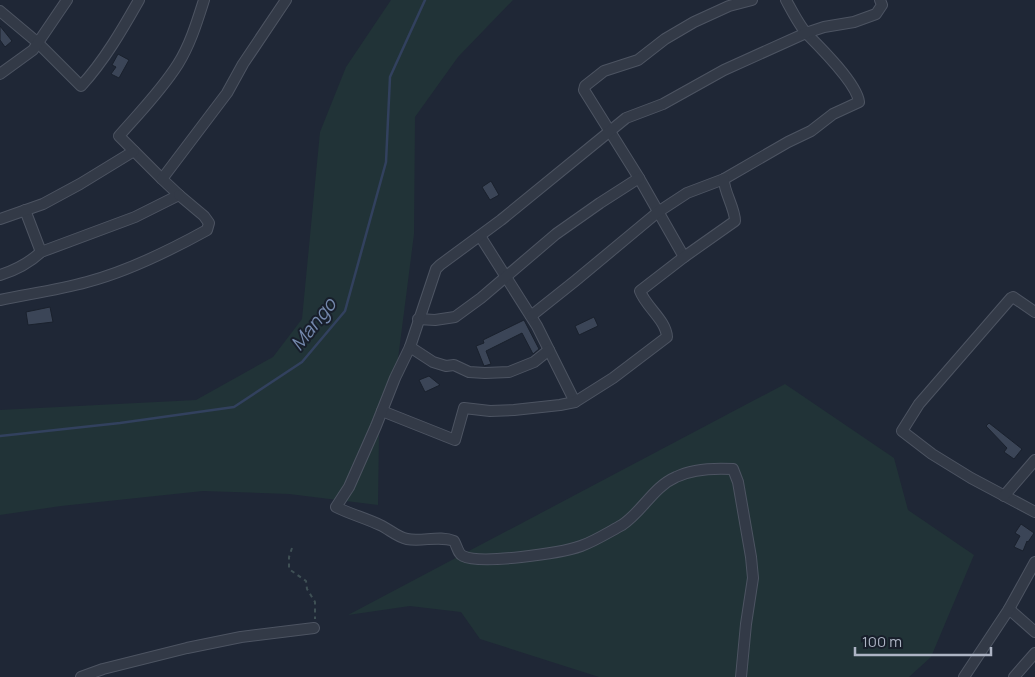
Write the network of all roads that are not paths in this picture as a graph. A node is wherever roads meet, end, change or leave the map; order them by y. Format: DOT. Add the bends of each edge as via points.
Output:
graph roads {
  1 [pos="67,0"];
  2 [pos="139,0"];
  3 [pos="204,0"];
  4 [pos="286,0"];
  5 [pos="752,0"];
  6 [pos="786,0"];
  7 [pos="880,0"];
  8 [pos="0,11"];
  9 [pos="806,32"];
  10 [pos="37,42"];
  11 [pos="0,74"];
  12 [pos="610,130"];
  13 [pos="134,151"];
  14 [pos="639,178"];
  15 [pos="162,179"];
  16 [pos="724,179"];
  17 [pos="179,195"];
  18 [pos="25,210"];
  19 [pos="658,212"];
  20 [pos="0,219"];
  21 [pos="480,236"];
  22 [pos="41,252"];
  23 [pos="684,256"];
  24 [pos="0,275"];
  25 [pos="505,278"];
  26 [pos="0,300"];
  27 [pos="1035,312"];
  28 [pos="530,316"];
  29 [pos="418,319"];
  30 [pos="410,347"];
  31 [pos="549,350"];
  32 [pos="575,402"];
  33 [pos="382,411"];
  34 [pos="1035,460"];
  35 [pos="1004,496"];
  36 [pos="1035,512"];
  37 [pos="1035,562"];
  38 [pos="1009,609"];
  39 [pos="314,628"];
  40 [pos="1035,632"];
  41 [pos="1035,653"];
  42 [pos="81,677"];
  43 [pos="742,677"];
  44 [pos="964,677"];
  45 [pos="1014,677"];
  1 -- 10 [label="street"];
  2 -- 10 [label="street" via="91,76 81,86"];
  3 -- 13 [label="street" via="178,64 119,136"];
  4 -- 15 [label="street" via="227,93"];
  5 -- 12 [label="street" via="729,6 694,22 638,60 604,71 585,86 585,94"];
  6 -- 9 [label="street"];
  7 -- 9 [label="street" via="882,4 876,14"];
  8 -- 10 [label="street"];
  9 -- 12 [label="street" via="724,70 663,104 626,118"];
  9 -- 16 [label="street" via="830,56 860,101 833,114 811,132"];
  10 -- 11 [label="street" via="33,50"];
  12 -- 14 [label="street"];
  12 -- 21 [label="street"];
  13 -- 15 [label="street"];
  13 -- 18 [label="street" via="80,184"];
  14 -- 19 [label="street"];
  14 -- 25 [label="street" via="574,220"];
  15 -- 17 [label="street"];
  16 -- 19 [label="street" via="687,193"];
  16 -- 23 [label="street" via="736,219"];
  17 -- 22 [label="street" via="135,217"];
  17 -- 26 [label="street" via="204,216 209,223 207,230 157,255 88,282"];
  18 -- 20 [label="street"];
  18 -- 22 [label="street"];
  19 -- 23 [label="street"];
  19 -- 28 [label="street"];
  21 -- 25 [label="street"];
  21 -- 29 [label="street" via="436,270"];
  22 -- 24 [label="street" via="30,262"];
  23 -- 32 [label="street" via="640,291 668,337"];
  25 -- 28 [label="street"];
  25 -- 29 [label="street" via="455,317"];
  27 -- 35 [label="street" via="1010,298 938,380 902,429 932,454"];
  28 -- 31 [label="street"];
  29 -- 30 [label="street"];
  30 -- 31 [label="street" via="440,364 485,373 509,372 534,362"];
  30 -- 33 [label="street"];
  31 -- 32 [label="street"];
  32 -- 33 [label="street" via="514,410 464,408 453,440"];
  33 -- 43 [label="street" via="349,487 336,507 408,539 454,540 460,554 470,558 520,557 581,546 622,525 652,494 676,476 708,469 733,469 738,482 753,578"];
  34 -- 35 [label="street"];
  35 -- 36 [label="street"];
  37 -- 38 [label="street"];
  38 -- 40 [label="street"];
  38 -- 44 [label="street"];
  39 -- 42 [label="street" via="187,648"];
  41 -- 45 [label="street"];
}
